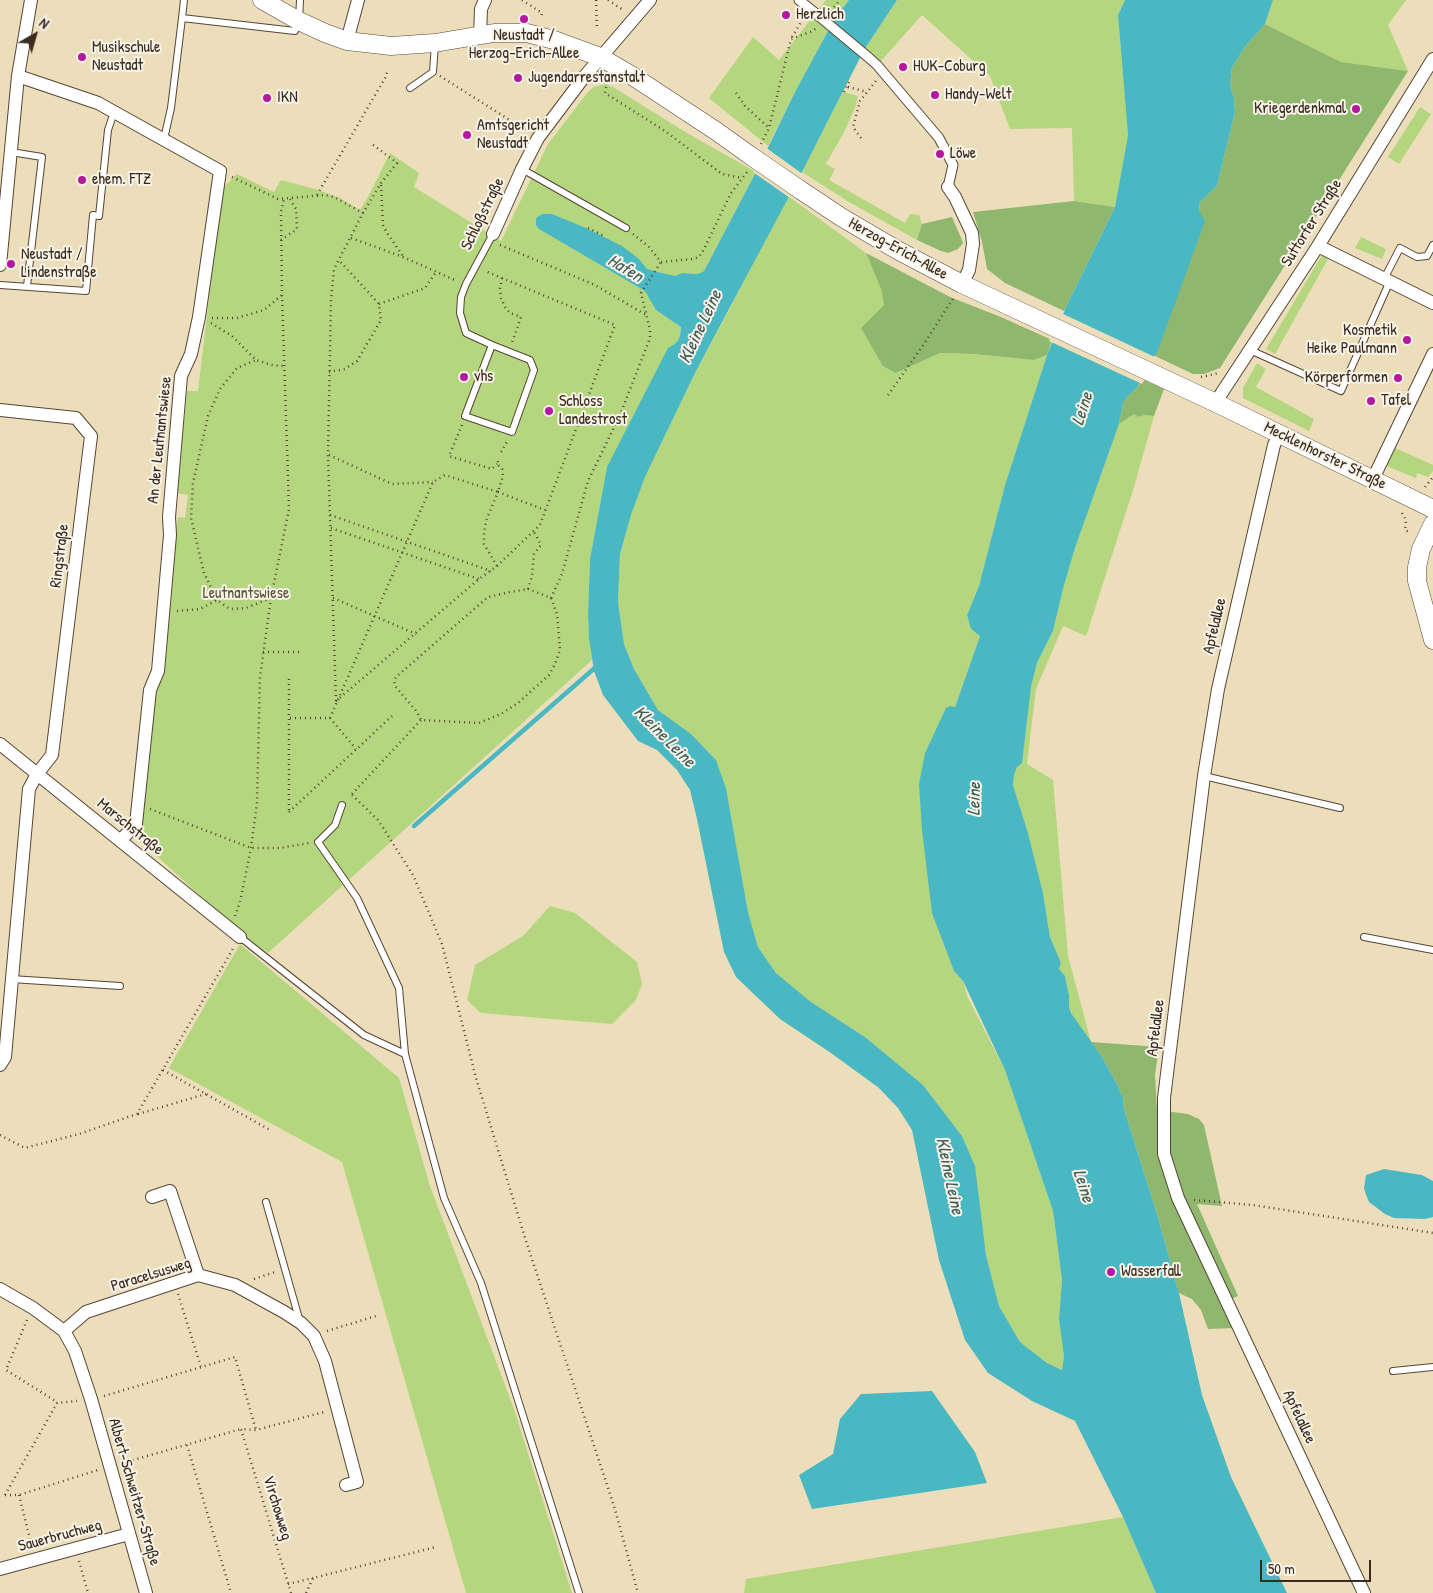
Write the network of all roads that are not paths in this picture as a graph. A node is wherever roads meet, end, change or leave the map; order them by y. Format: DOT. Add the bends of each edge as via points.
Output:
graph roads {
  1 [pos="31,0"];
  2 [pos="184,0"];
  3 [pos="262,0"];
  4 [pos="300,0"];
  5 [pos="358,0"];
  6 [pos="485,0"];
  7 [pos="650,0"];
  8 [pos="799,0"];
  9 [pos="182,18"];
  10 [pos="299,21"];
  11 [pos="480,36"];
  12 [pos="347,41"];
  13 [pos="434,43"];
  14 [pos="600,57"];
  15 [pos="1433,59"];
  16 [pos="18,76"];
  17 [pos="410,88"];
  18 [pos="114,112"];
  19 [pos="163,140"];
  20 [pos="11,152"];
  21 [pos="522,170"];
  22 [pos="948,187"];
  23 [pos="626,228"];
  24 [pos="491,237"];
  25 [pos="1433,245"];
  26 [pos="1318,246"];
  27 [pos="0,265"];
  28 [pos="1387,280"];
  29 [pos="962,284"];
  30 [pos="0,285"];
  31 [pos="27,286"];
  32 [pos="1433,303"];
  33 [pos="492,345"];
  34 [pos="1250,350"];
  35 [pos="1433,354"];
  36 [pos="1216,403"];
  37 [pos="0,410"];
  38 [pos="1279,434"];
  39 [pos="1372,478"];
  40 [pos="1433,509"];
  41 [pos="1433,524"];
  42 [pos="1433,640"];
  43 [pos="0,744"];
  44 [pos="37,774"];
  45 [pos="1204,776"];
  46 [pos="342,806"];
  47 [pos="1340,808"];
  48 [pos="121,840"];
  49 [pos="235,933"];
  50 [pos="1364,937"];
  51 [pos="1433,950"];
  52 [pos="11,979"];
  53 [pos="120,986"];
  54 [pos="405,1054"];
  55 [pos="0,1065"];
  56 [pos="152,1197"];
  57 [pos="266,1202"];
  58 [pos="198,1275"];
  59 [pos="0,1288"];
  60 [pos="301,1323"];
  61 [pos="64,1331"];
  62 [pos="1433,1368"];
  63 [pos="1393,1371"];
  64 [pos="346,1485"];
  65 [pos="129,1534"];
  66 [pos="0,1569"];
  67 [pos="146,1593"];
  68 [pos="579,1593"];
  69 [pos="1364,1593"];
  1 -- 16 [label="street"];
  2 -- 9 [label="lane"];
  3 -- 10 [label="main road"];
  4 -- 10 [label="lane"];
  5 -- 12 [label="street"];
  6 -- 11 [label="street" via="481,9"];
  7 -- 14 [label="street, Schloßstraße"];
  8 -- 22 [label="street, bridge" via="884,72 939,138 953,165"];
  9 -- 10 [label="lane" via="289,31 295,31"];
  9 -- 19 [label="lane" via="171,108"];
  10 -- 12 [label="main road"];
  11 -- 13 [label="main road, Herzog-Erich-Allee"];
  11 -- 14 [label="main road, Herzog-Erich-Allee" via="527,33 575,46"];
  12 -- 13 [label="main road" via="391,46"];
  13 -- 17 [label="lane" via="433,72"];
  14 -- 21 [label="street, Schloßstraße" via="538,138"];
  14 -- 29 [label="main road, Herzog-Erich-Allee, bridge" via="716,130 841,217"];
  15 -- 26 [label="street, Suttorfer Straße"];
  16 -- 18 [label="street" via="98,103"];
  16 -- 20 [label="street"];
  18 -- 19 [label="street"];
  18 -- 31 [label="lane" via="108,130 99,216 93,215 86,291"];
  19 -- 48 [label="street, An der Leutnantswiese" via="220,171 202,318 181,376 158,671 150,690 136,824"];
  20 -- 27 [label="street"];
  20 -- 31 [label="lane" via="42,157"];
  21 -- 23 [label="lane"];
  21 -- 24 [label="street, Schloßstraße"];
  22 -- 29 [label="street" via="972,233 974,244 969,270"];
  24 -- 33 [label="lane, Schloßstraße" via="466,284 460,313 466,333"];
  25 -- 28 [label="lane" via="1428,256 1417,258 1400,248"];
  26 -- 28 [label="street"];
  26 -- 34 [label="street, Suttorfer Straße"];
  28 -- 32 [label="street"];
  28 -- 34 [label="lane" via="1341,391"];
  29 -- 36 [label="main road, Herzog-Erich-Allee"];
  30 -- 31 [label="lane"];
  33 -- 33 [label="lane, Schloßstraße" via="465,416 512,432 534,370 530,360"];
  34 -- 36 [label="street, Suttorfer Straße"];
  35 -- 39 [label="street"];
  36 -- 38 [label="main road, Mecklenhorster Straße"];
  37 -- 44 [label="street, Ringstraße" via="76,418 91,436 52,756"];
  38 -- 39 [label="main road, Mecklenhorster Straße"];
  38 -- 45 [label="street, Apfelallee" via="1218,689"];
  39 -- 40 [label="main road, Mecklenhorster Straße"];
  41 -- 42 [label="main road" via="1421,549 1417,567 1417,581"];
  43 -- 44 [label="street, Marschstraße"];
  44 -- 48 [label="street, Marschstraße"];
  44 -- 52 [label="street, Ringstraße" via="29,789"];
  45 -- 47 [label="lane"];
  45 -- 69 [label="street, Apfelallee" via="1164,1098 1164,1154 1178,1198"];
  46 -- 54 [label="lane" via="335,825 318,842 357,898 399,988"];
  48 -- 49 [label="street, Marschstraße"];
  49 -- 54 [label="lane" via="364,1035"];
  50 -- 51 [label="lane"];
  52 -- 53 [label="lane"];
  52 -- 55 [label="street, Ringstraße" via="5,1056"];
  54 -- 68 [label="lane" via="444,1198 481,1283"];
  56 -- 58 [label="street" via="170,1191"];
  57 -- 60 [label="lane"];
  58 -- 60 [label="street, Paracelsusweg" via="235,1284"];
  58 -- 61 [label="street, Paracelsusweg" via="86,1312"];
  59 -- 61 [label="street, Albert-Schweitzer-Straße"];
  60 -- 64 [label="street, Paracelsusweg" via="314,1336 325,1361 357,1482"];
  61 -- 65 [label="street, Albert-Schweitzer-Straße" via="75,1351 91,1400"];
  62 -- 63 [label="lane"];
  65 -- 66 [label="street, Sauerbruchweg"];
  65 -- 67 [label="street, Albert-Schweitzer-Straße"];
}
